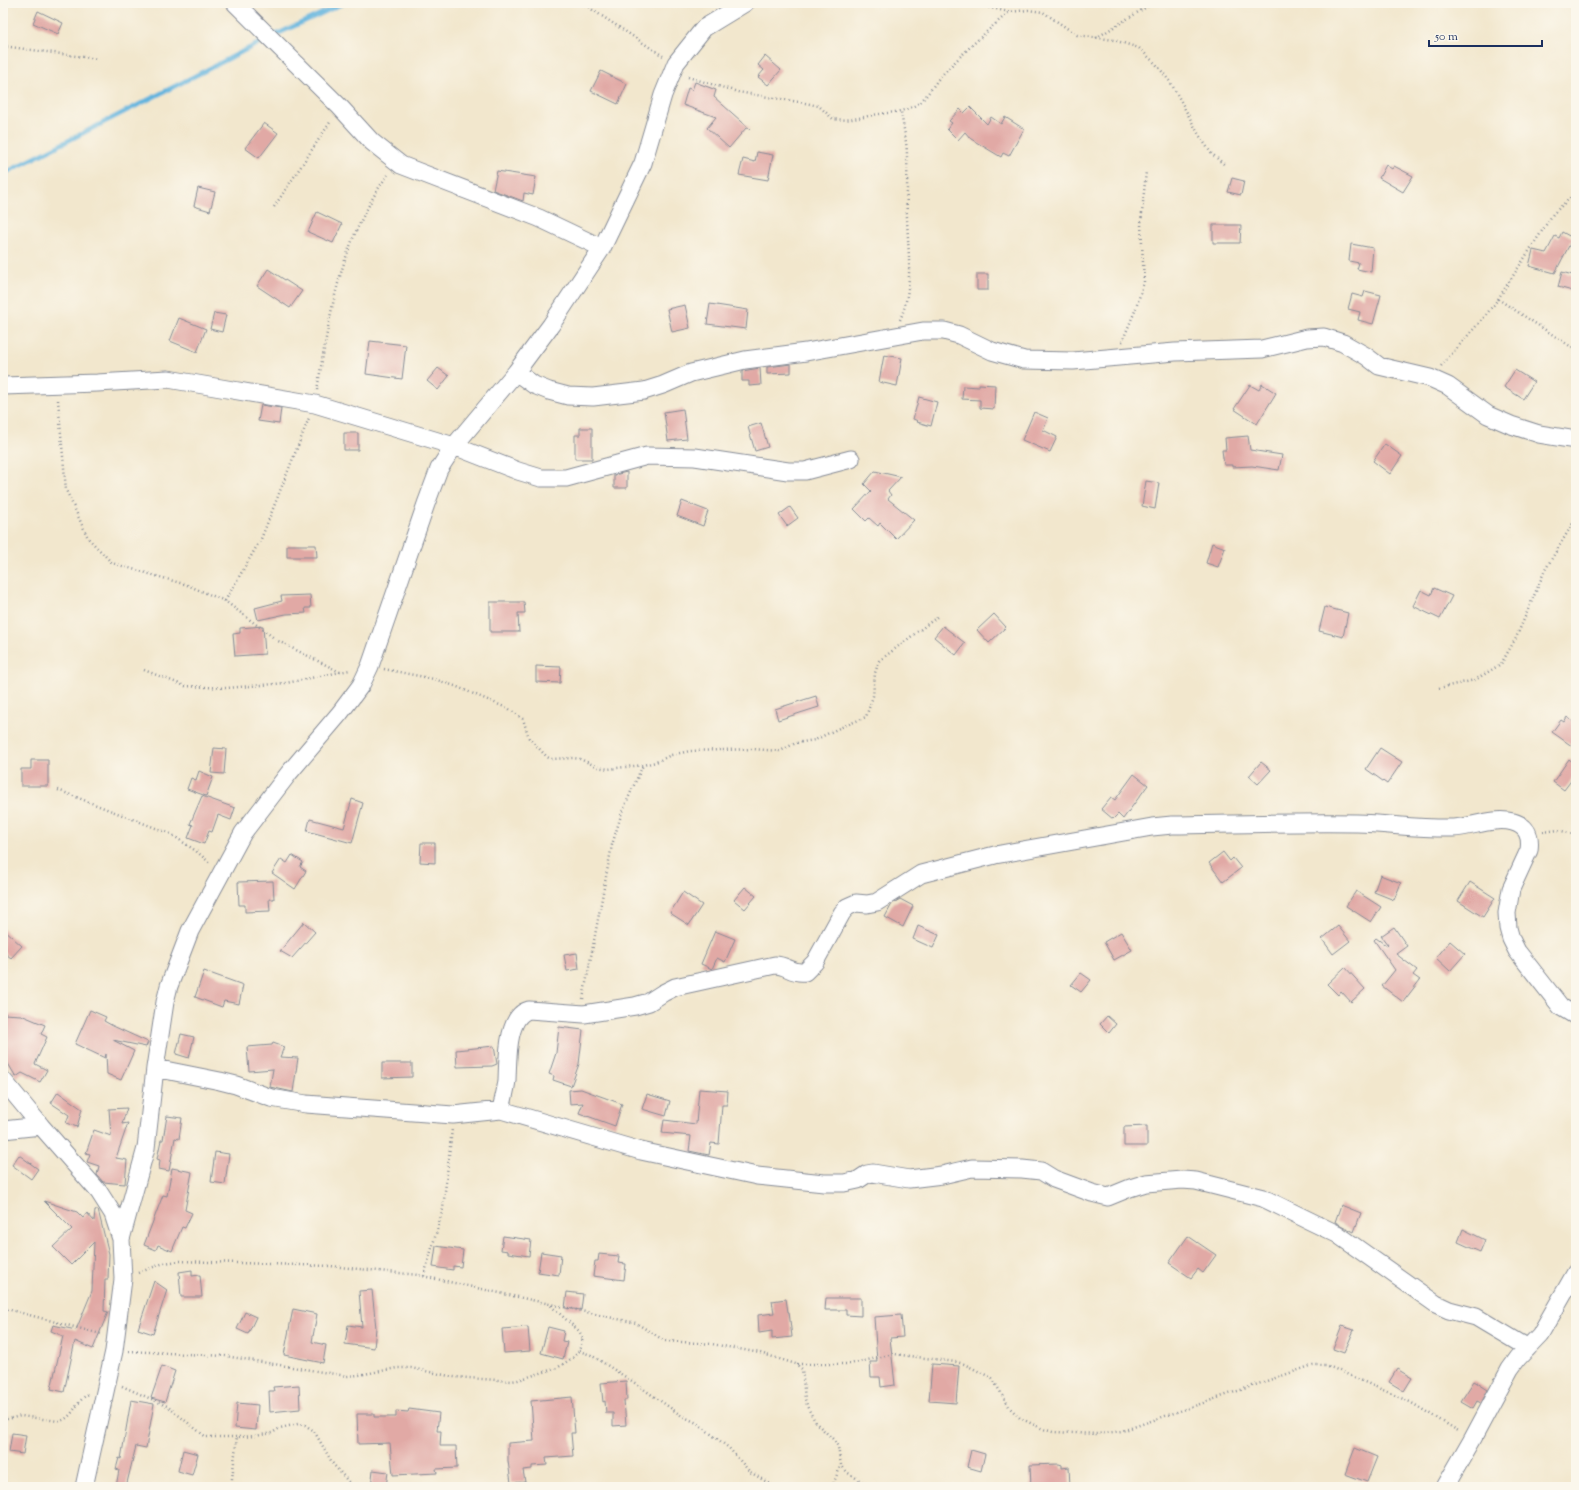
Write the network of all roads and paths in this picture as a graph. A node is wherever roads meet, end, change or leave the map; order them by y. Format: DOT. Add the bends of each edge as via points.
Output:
graph roads {
  1 [pos="235,3"];
  2 [pos="582,3"];
  3 [pos="745,3"];
  4 [pos="969,3"];
  5 [pos="1153,3"];
  6 [pos="1009,12"];
  7 [pos="1095,38"];
  8 [pos="3,46"];
  9 [pos="98,59"];
  10 [pos="674,68"];
  11 [pos="340,107"];
  12 [pos="901,111"];
  13 [pos="401,164"];
  14 [pos="1226,166"];
  15 [pos="1146,171"];
  16 [pos="1576,195"];
  17 [pos="274,207"];
  18 [pos="602,248"];
  19 [pos="1498,298"];
  20 [pos="894,336"];
  21 [pos="1576,350"];
  22 [pos="1115,357"];
  23 [pos="516,372"];
  24 [pos="1430,378"];
  25 [pos="56,385"];
  26 [pos="3,386"];
  27 [pos="315,404"];
  28 [pos="1576,440"];
  29 [pos="454,446"];
  30 [pos="851,459"];
  31 [pos="1576,518"];
  32 [pos="225,600"];
  33 [pos="937,617"];
  34 [pos="370,666"];
  35 [pos="144,670"];
  36 [pos="341,672"];
  37 [pos="1439,688"];
  38 [pos="642,766"];
  39 [pos="58,790"];
  40 [pos="1529,835"];
  41 [pos="1576,835"];
  42 [pos="221,873"];
  43 [pos="574,1013"];
  44 [pos="1576,1016"];
  45 [pos="155,1068"];
  46 [pos="3,1080"];
  47 [pos="501,1110"];
  48 [pos="453,1114"];
  49 [pos="40,1126"];
  50 [pos="3,1130"];
  51 [pos="121,1239"];
  52 [pos="1576,1272"];
  53 [pos="424,1276"];
  54 [pos="123,1279"];
  55 [pos="548,1303"];
  56 [pos="3,1308"];
  57 [pos="115,1344"];
  58 [pos="1528,1348"];
  59 [pos="579,1351"];
  60 [pos="796,1364"];
  61 [pos="107,1384"];
  62 [pos="3,1420"];
  63 [pos="237,1437"];
  64 [pos="1472,1440"];
  65 [pos="841,1465"];
  66 [pos="84,1487"];
  67 [pos="231,1487"];
  68 [pos="353,1487"];
  69 [pos="775,1487"];
  70 [pos="832,1487"];
  71 [pos="885,1487"];
  72 [pos="1445,1487"];
  1 -- 11 [label="street"];
  2 -- 10 [label="path"];
  3 -- 10 [label="street" via="704,28"];
  4 -- 6 [label="path"];
  5 -- 7 [label="path"];
  6 -- 7 [label="path" via="1043,12 1077,35"];
  6 -- 12 [label="path" via="966,50 921,102"];
  7 -- 14 [label="path" via="1114,40 1139,48 1156,64 1171,83 1211,153"];
  8 -- 9 [label="path"];
  10 -- 12 [label="path" via="738,92 819,106 834,119 853,120"];
  10 -- 18 [label="street" via="663,95 644,163"];
  11 -- 13 [label="street" via="372,142"];
  11 -- 17 [label="path"];
  12 -- 20 [label="path" via="908,156 907,218 910,262 904,310"];
  13 -- 18 [label="street" via="539,218"];
  13 -- 27 [label="path" via="376,191 359,224 342,269 332,302"];
  15 -- 22 [label="path" via="1141,224 1144,282 1135,311"];
  16 -- 19 [label="path" via="1553,214"];
  18 -- 23 [label="street"];
  19 -- 21 [label="path"];
  19 -- 24 [label="path"];
  20 -- 22 [label="street" via="923,331 944,331 959,335 992,351 1024,360 1073,361"];
  20 -- 23 [label="street" via="745,360 691,373 644,391 593,397 568,396 549,391 534,385"];
  22 -- 24 [label="street" via="1262,349 1308,338 1324,338 1343,343 1380,366"];
  23 -- 29 [label="street"];
  24 -- 28 [label="street" via="1448,386 1488,415 1511,425 1539,434"];
  25 -- 26 [label="street"];
  25 -- 27 [label="street" via="168,379"];
  25 -- 32 [label="path" via="66,490 88,538 112,563 187,585"];
  27 -- 29 [label="street"];
  27 -- 32 [label="path" via="262,539"];
  29 -- 30 [label="street" via="541,478 566,478 647,456 695,457 788,471 805,470"];
  29 -- 34 [label="street" via="439,469"];
  31 -- 37 [label="path" via="1545,570 1516,638 1501,664 1475,680"];
  32 -- 36 [label="path" via="278,640"];
  33 -- 38 [label="path" via="879,662 870,708 866,717 861,720 837,728 816,740 796,743 780,751 752,749 690,752 671,755"];
  34 -- 36 [label="path"];
  34 -- 38 [label="path" via="434,679 509,709 523,719 529,738 551,759 580,759 608,770"];
  34 -- 42 [label="street" via="361,685 243,833"];
  35 -- 36 [label="path" via="185,686 227,688 286,683"];
  38 -- 43 [label="path" via="622,812 612,845 585,992"];
  39 -- 42 [label="path" via="171,834"];
  40 -- 41 [label="path" via="1558,830"];
  40 -- 43 [label="street" via="1521,825 1505,821 1453,828 1355,823 1172,825 995,855 921,874 877,902 852,904 842,913 815,962 805,972 795,972 780,965 765,967 675,987 649,1002 635,1006 584,1014"];
  40 -- 44 [label="street" via="1529,850 1510,889 1508,928 1517,950 1561,1007"];
  42 -- 45 [label="street" via="190,930 169,986"];
  43 -- 47 [label="street" via="529,1010 523,1011 519,1016 508,1045 507,1080"];
  45 -- 48 [label="street" via="226,1083 272,1098 299,1103"];
  45 -- 51 [label="street" via="146,1148"];
  46 -- 49 [label="street"];
  47 -- 48 [label="street"];
  47 -- 58 [label="street" via="641,1151 772,1178 844,1183 874,1173 909,1179 972,1168 1022,1169 1041,1171 1054,1179 1108,1197 1146,1183 1196,1181 1263,1198 1337,1234 1436,1304 1476,1317"];
  48 -- 53 [label="path" via="443,1209"];
  49 -- 50 [label="street"];
  49 -- 51 [label="street" via="99,1192 113,1214"];
  51 -- 54 [label="street"];
  52 -- 58 [label="street" via="1540,1335"];
  53 -- 54 [label="path" via="330,1266 179,1261 164,1263"];
  53 -- 55 [label="path"];
  54 -- 57 [label="street"];
  55 -- 59 [label="path" via="579,1331 583,1338"];
  55 -- 60 [label="path" via="636,1323 665,1341 712,1344 760,1353"];
  56 -- 57 [label="path"];
  57 -- 59 [label="path" via="225,1356 347,1376 411,1368 454,1377 512,1381 563,1365"];
  57 -- 61 [label="street"];
  58 -- 64 [label="street" via="1510,1369"];
  59 -- 69 [label="path" via="591,1355 696,1423 729,1448 750,1472"];
  60 -- 64 [label="path" via="850,1364 894,1354 964,1364 992,1378 1010,1408 1020,1418 1053,1432 1097,1434 1122,1431 1313,1365 1326,1365 1410,1402"];
  60 -- 65 [label="path" via="804,1371 805,1399 808,1408 816,1423 835,1441"];
  61 -- 62 [label="path" via="86,1395 64,1421 21,1416"];
  61 -- 63 [label="path" via="167,1406 206,1437"];
  61 -- 66 [label="street"];
  63 -- 67 [label="path"];
  63 -- 68 [label="path" via="265,1435 280,1428 305,1425 314,1431 333,1464"];
  64 -- 72 [label="street"];
  65 -- 70 [label="path"];
  65 -- 71 [label="path" via="848,1473 864,1482"];
}
